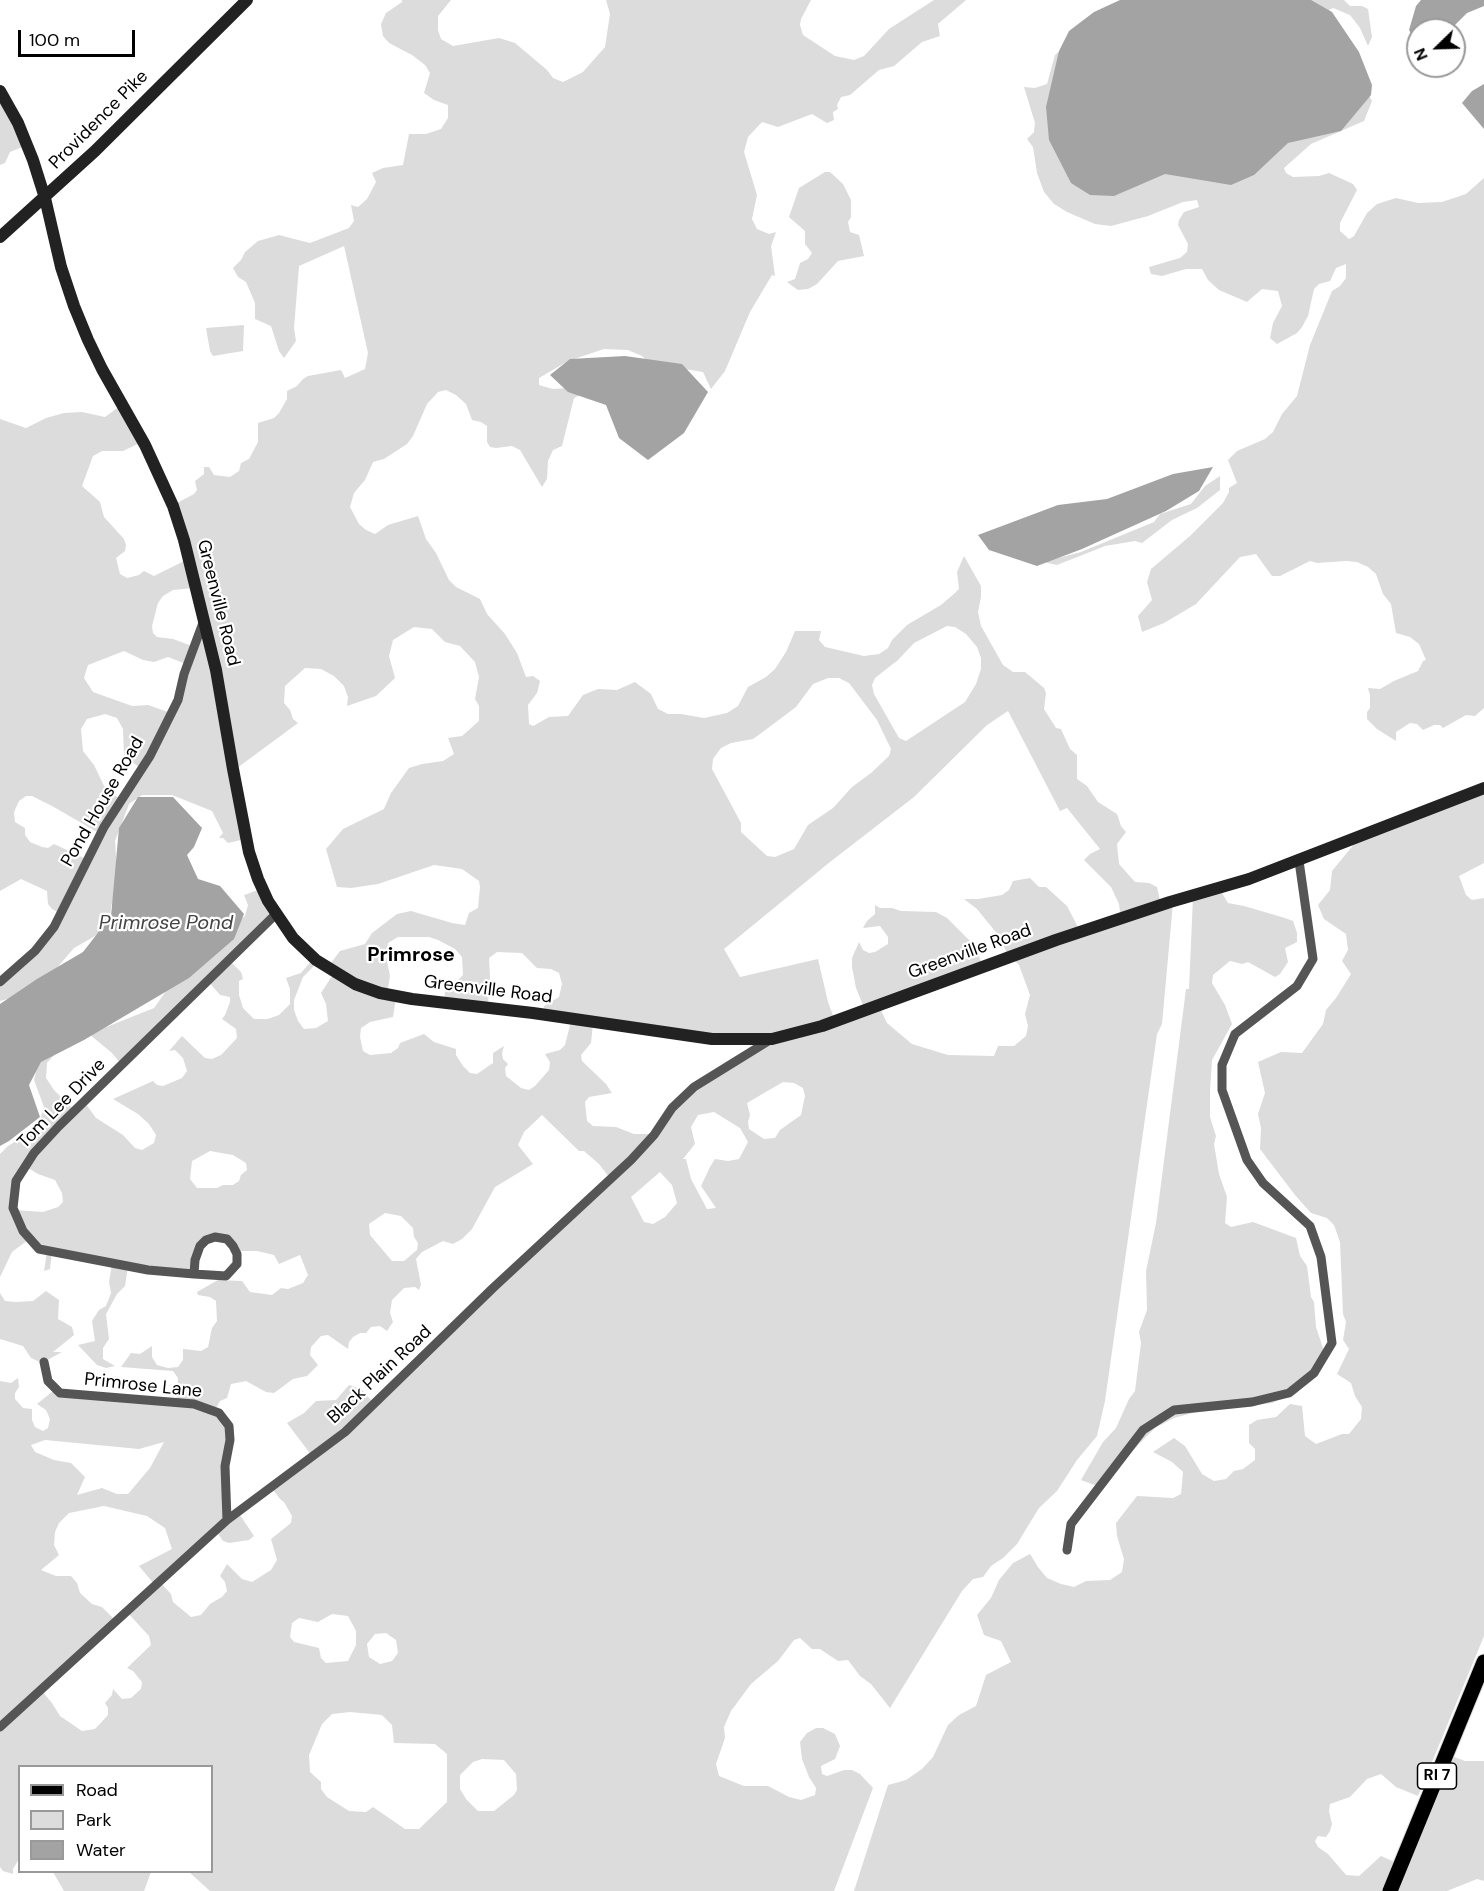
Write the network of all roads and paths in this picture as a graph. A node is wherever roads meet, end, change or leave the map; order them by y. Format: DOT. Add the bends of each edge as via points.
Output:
graph roads {
  1 [pos="247,0"];
  2 [pos="0,91"];
  3 [pos="45,198"];
  4 [pos="0,237"];
  5 [pos="204,620"];
  6 [pos="1484,788"];
  7 [pos="1299,861"];
  8 [pos="276,914"];
  9 [pos="0,982"];
  10 [pos="772,1039"];
  11 [pos="194,1274"];
  12 [pos="44,1362"];
  13 [pos="227,1520"];
  14 [pos="1067,1550"];
  15 [pos="1484,1662"];
  16 [pos="0,1727"];
  17 [pos="1390,1891"];
  1 -- 3 [label="main road, Providence Pike"];
  2 -- 3 [label="main road, Greenville Road" via="18,123"];
  3 -- 4 [label="main road, Providence Pike"];
  3 -- 5 [label="main road, Greenville Road" via="74,306 173,506"];
  5 -- 8 [label="main road, Greenville Road" via="249,852"];
  5 -- 9 [label="street, Pond House Road" via="165,726 104,827 54,927 35,951"];
  6 -- 7 [label="main road, Greenville Road"];
  7 -- 10 [label="main road, Greenville Road" via="1056,940 822,1026"];
  7 -- 14 [label="street" via="1313,959 1297,986 1235,1034 1222,1065 1222,1090 1247,1160 1263,1183 1310,1226 1321,1257 1332,1343 1314,1373 1290,1393 1252,1402 1174,1410 1143,1430 1071,1524"];
  8 -- 10 [label="main road, Greenville Road" via="316,960 380,993 712,1039"];
  8 -- 11 [label="street, Tom Lee Drive" via="59,1126 34,1153 16,1181 14,1208 23,1231 39,1249 148,1270"];
  10 -- 13 [label="street, Black Plain Road" via="694,1087 631,1160 353,1425"];
  11 -- 11 [label="street, Tom Lee Drive" via="226,1276 237,1264 236,1250 223,1237 203,1242"];
  12 -- 13 [label="street, Primrose Lane" via="48,1381 60,1393 194,1404 219,1413 230,1426 225,1466"];
  13 -- 16 [label="street, Black Plain Road"];
  15 -- 17 [label="main road, RI 7"];
}
